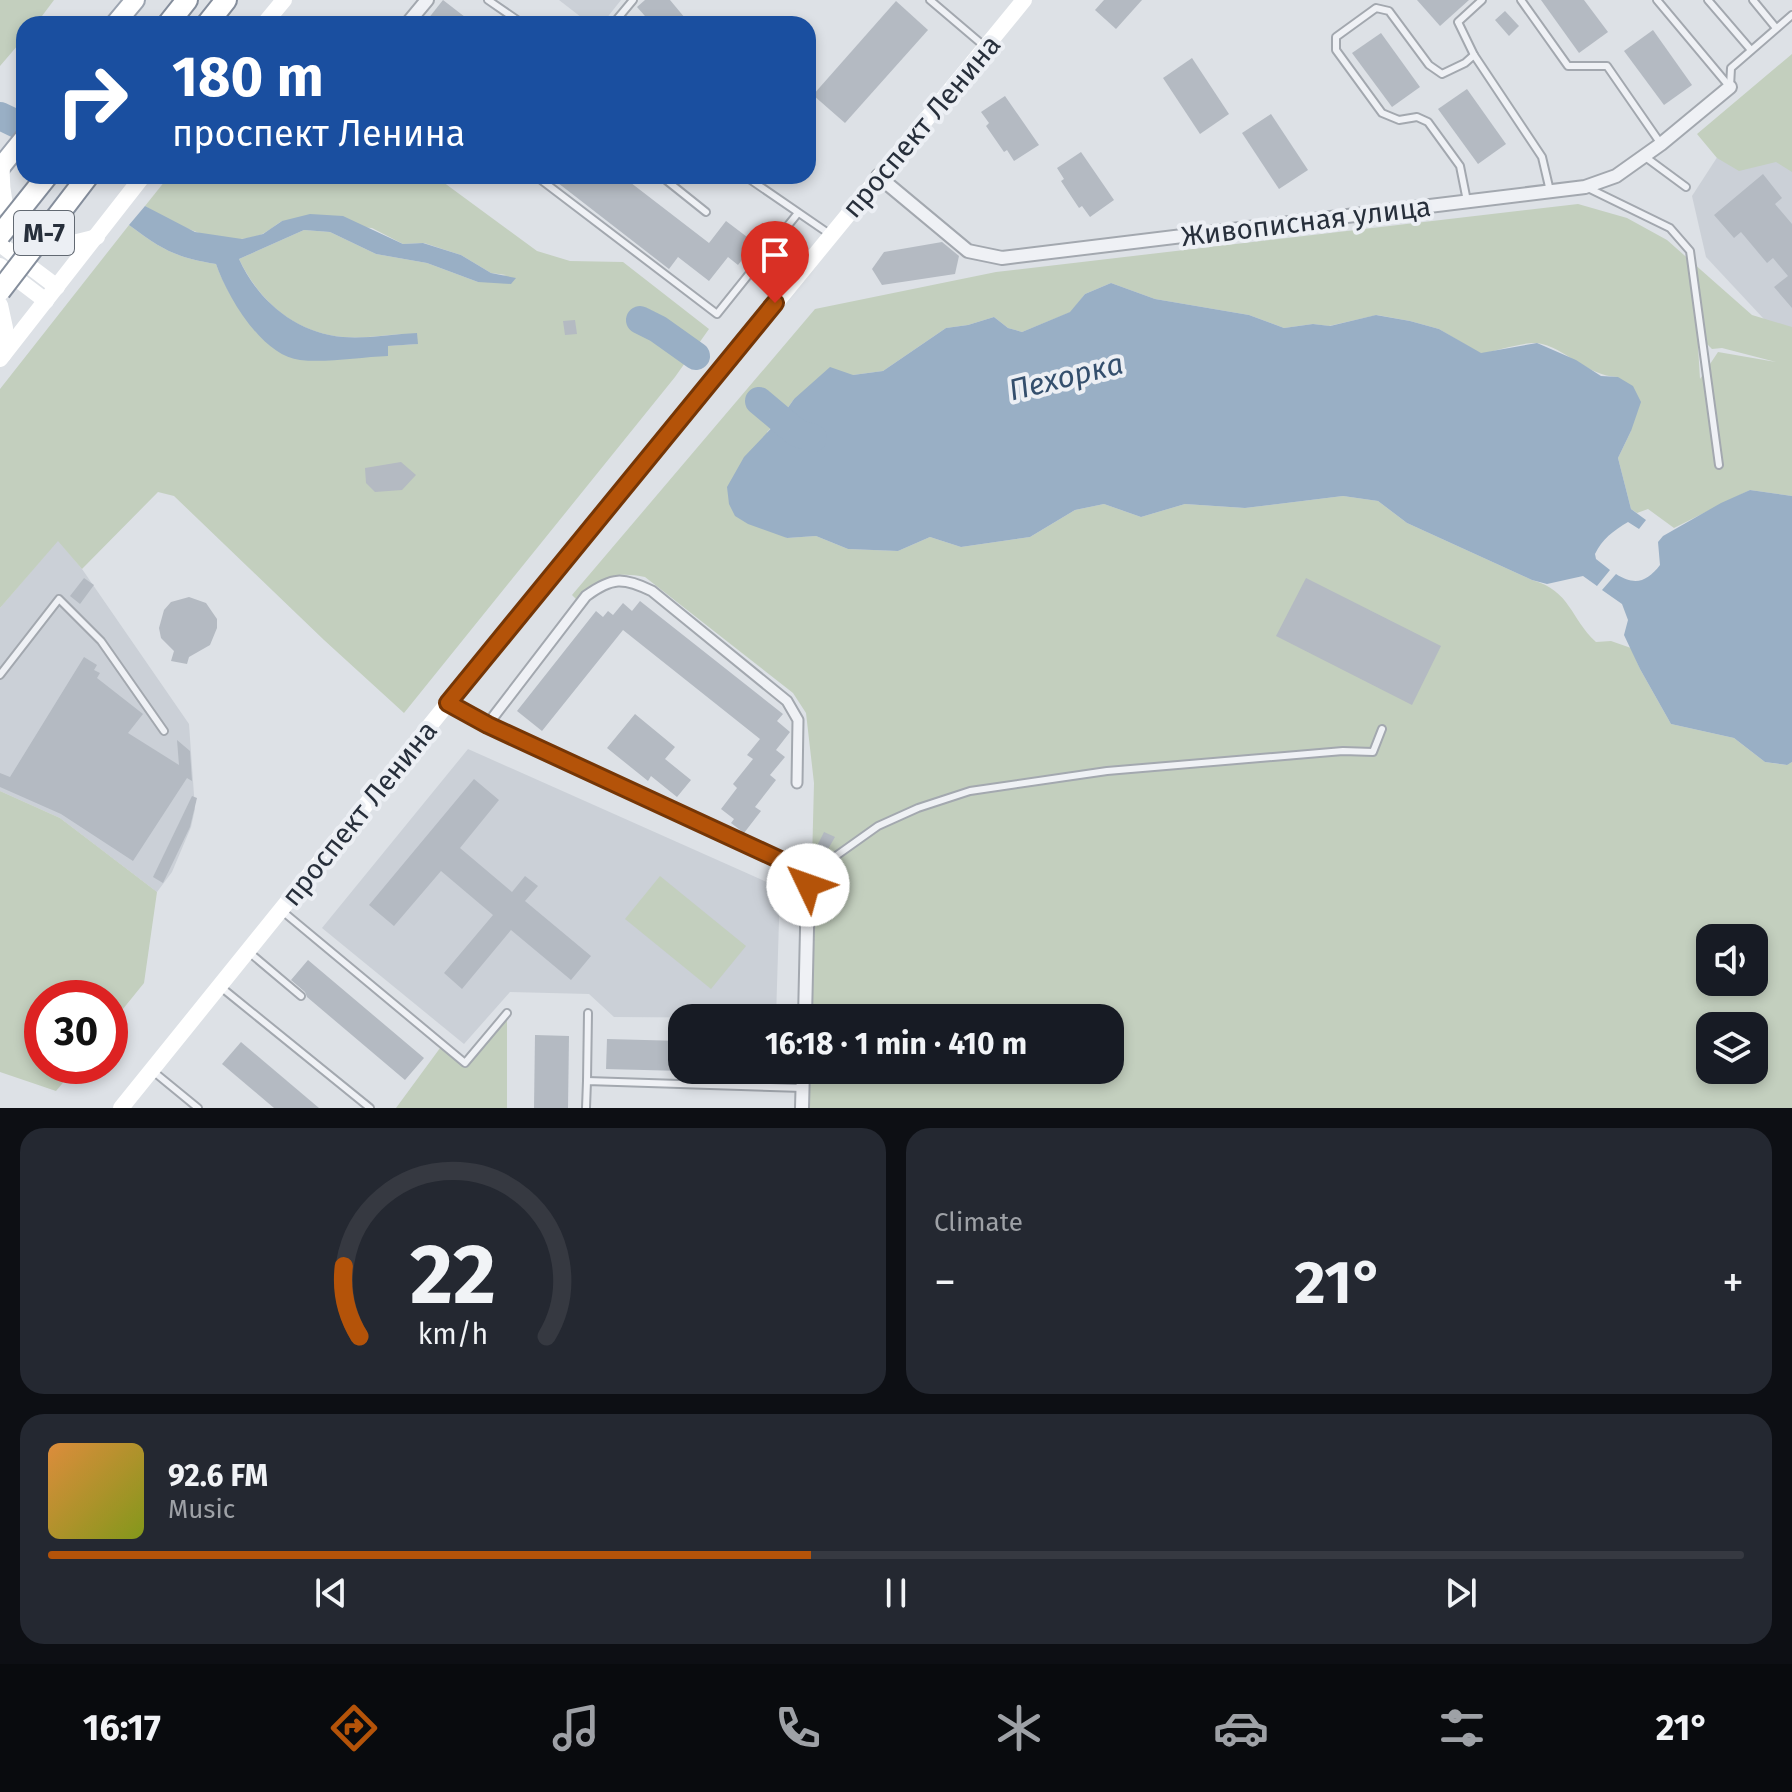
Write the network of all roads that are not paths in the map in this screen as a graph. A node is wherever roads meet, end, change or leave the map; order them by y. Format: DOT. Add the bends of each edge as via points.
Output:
graph roads {
  1 [pos="135,0"];
  2 [pos="187,0"];
  3 [pos="226,0"];
  4 [pos="284,0"];
  5 [pos="427,0"];
  6 [pos="488,0"];
  7 [pos="633,0"];
  8 [pos="930,0"];
  9 [pos="1024,0"];
  10 [pos="1482,0"];
  11 [pos="1521,0"];
  12 [pos="1657,0"];
  13 [pos="1708,0"];
  14 [pos="1753,0"];
  15 [pos="1792,15"];
  16 [pos="122,16"];
  17 [pos="174,16"];
  18 [pos="213,16"];
  19 [pos="271,16"];
  20 [pos="414,16"];
  21 [pos="511,16"];
  22 [pos="620,16"];
  23 [pos="1776,28"];
  24 [pos="986,47"];
  25 [pos="1751,50"];
  26 [pos="1474,55"];
  27 [pos="1730,87"];
  28 [pos="1661,144"];
  29 [pos="16,149"];
  30 [pos="1644,156"];
  31 [pos="1,167"];
  32 [pos="878,176"];
  33 [pos="41,184"];
  34 [pos="82,184"];
  35 [pos="137,184"];
  36 [pos="546,184"];
  37 [pos="671,184"];
  38 [pos="756,184"];
  39 [pos="1585,187"];
  40 [pos="1686,187"];
  41 [pos="1550,191"];
  42 [pos="1467,201"];
  43 [pos="706,212"];
  44 [pos="798,213"];
  45 [pos="0,235"];
  46 [pos="831,235"];
  47 [pos="97,237"];
  48 [pos="0,244"];
  49 [pos="0,266"];
  50 [pos="57,287"];
  51 [pos="0,291"];
  52 [pos="46,301"];
  53 [pos="0,305"];
  54 [pos="2,356"];
  55 [pos="1719,465"];
  56 [pos="0,675"];
  57 [pos="448,703"];
  58 [pos="494,716"];
  59 [pos="1382,729"];
  60 [pos="164,731"];
  61 [pos="797,783"];
  62 [pos="802,870"];
  63 [pos="280,910"];
  64 [pos="247,951"];
  65 [pos="220,985"];
  66 [pos="301,996"];
  67 [pos="805,1004"];
  68 [pos="507,1013"];
  69 [pos="588,1013"];
  70 [pos="151,1070"];
  71 [pos="587,1081"];
  72 [pos="803,1084"];
  73 [pos="803,1088"];
  74 [pos="121,1108"];
  75 [pos="198,1108"];
  76 [pos="370,1108"];
  77 [pos="586,1108"];
  78 [pos="802,1108"];
  1 -- 16 [label="main road"];
  2 -- 17 [label="highway"];
  3 -- 18 [label="highway"];
  4 -- 19 [label="main road"];
  5 -- 20 [label="street"];
  6 -- 21 [label="lane"];
  7 -- 22 [label="lane"];
  8 -- 24 [label="lane"];
  9 -- 24 [label="main road, проспект Ленина"];
  10 -- 26 [label="lane" via="1458,22"];
  11 -- 28 [label="lane" via="1568,66 1607,66"];
  12 -- 27 [label="lane"];
  13 -- 25 [label="lane"];
  14 -- 23 [label="lane"];
  15 -- 23 [label="lane"];
  23 -- 25 [label="lane"];
  24 -- 32 [label="main road, проспект Ленина"];
  25 -- 27 [label="lane" via="1731,68"];
  26 -- 41 [label="lane" via="1542,157"];
  26 -- 42 [label="lane" via="1442,74 1429,65 1389,11 1376,8 1336,37 1336,50 1382,113 1428,122 1460,166"];
  27 -- 28 [label="street, Живописная улица"];
  28 -- 30 [label="street, Живописная улица"];
  29 -- 31 [label="main road"];
  30 -- 39 [label="street, Живописная улица" via="1616,176"];
  30 -- 40 [label="lane"];
  31 -- 47 [label="main road" via="2,200 23,233 51,244"];
  32 -- 42 [label="street, Живописная улица" via="968,251 1002,258"];
  32 -- 46 [label="main road, проспект Ленина"];
  33 -- 45 [label="highway, М-7, bridge"];
  34 -- 51 [label="highway, М-7, bridge"];
  35 -- 47 [label="main road"];
  36 -- 44 [label="lane" via="717,314"];
  37 -- 43 [label="lane"];
  38 -- 44 [label="lane"];
  39 -- 41 [label="street, Живописная улица"];
  39 -- 55 [label="lane" via="1670,228 1690,251"];
  41 -- 42 [label="street, Живописная улица"];
  44 -- 46 [label="lane"];
  46 -- 57 [label="main road, проспект Ленина"];
  47 -- 50 [label="main road"];
  48 -- 50 [label="main road"];
  49 -- 52 [label="main road"];
  50 -- 52 [label="main road"];
  52 -- 54 [label="main road"];
  53 -- 54 [label="main road" via="5,328"];
  56 -- 60 [label="lane" via="59,599 101,641"];
  57 -- 62 [label="street"];
  57 -- 63 [label="main road, проспект Ленина"];
  58 -- 61 [label="street" via="586,596 606,581 630,581 652,591 787,701 798,720"];
  59 -- 62 [label="lane" via="1373,752 1107,771 970,791 878,826 819,868"];
  62 -- 67 [label="street" via="808,885"];
  63 -- 64 [label="main road, проспект Ленина"];
  63 -- 68 [label="lane" via="465,1063"];
  64 -- 65 [label="main road, проспект Ленина"];
  64 -- 66 [label="lane"];
  65 -- 70 [label="main road, проспект Ленина"];
  65 -- 76 [label="lane"];
  69 -- 71 [label="lane"];
  70 -- 74 [label="main road, проспект Ленина"];
  70 -- 75 [label="lane"];
  71 -- 73 [label="lane"];
  71 -- 77 [label="lane"];
  72 -- 73 [label="street"];
  73 -- 78 [label="street"];
}
